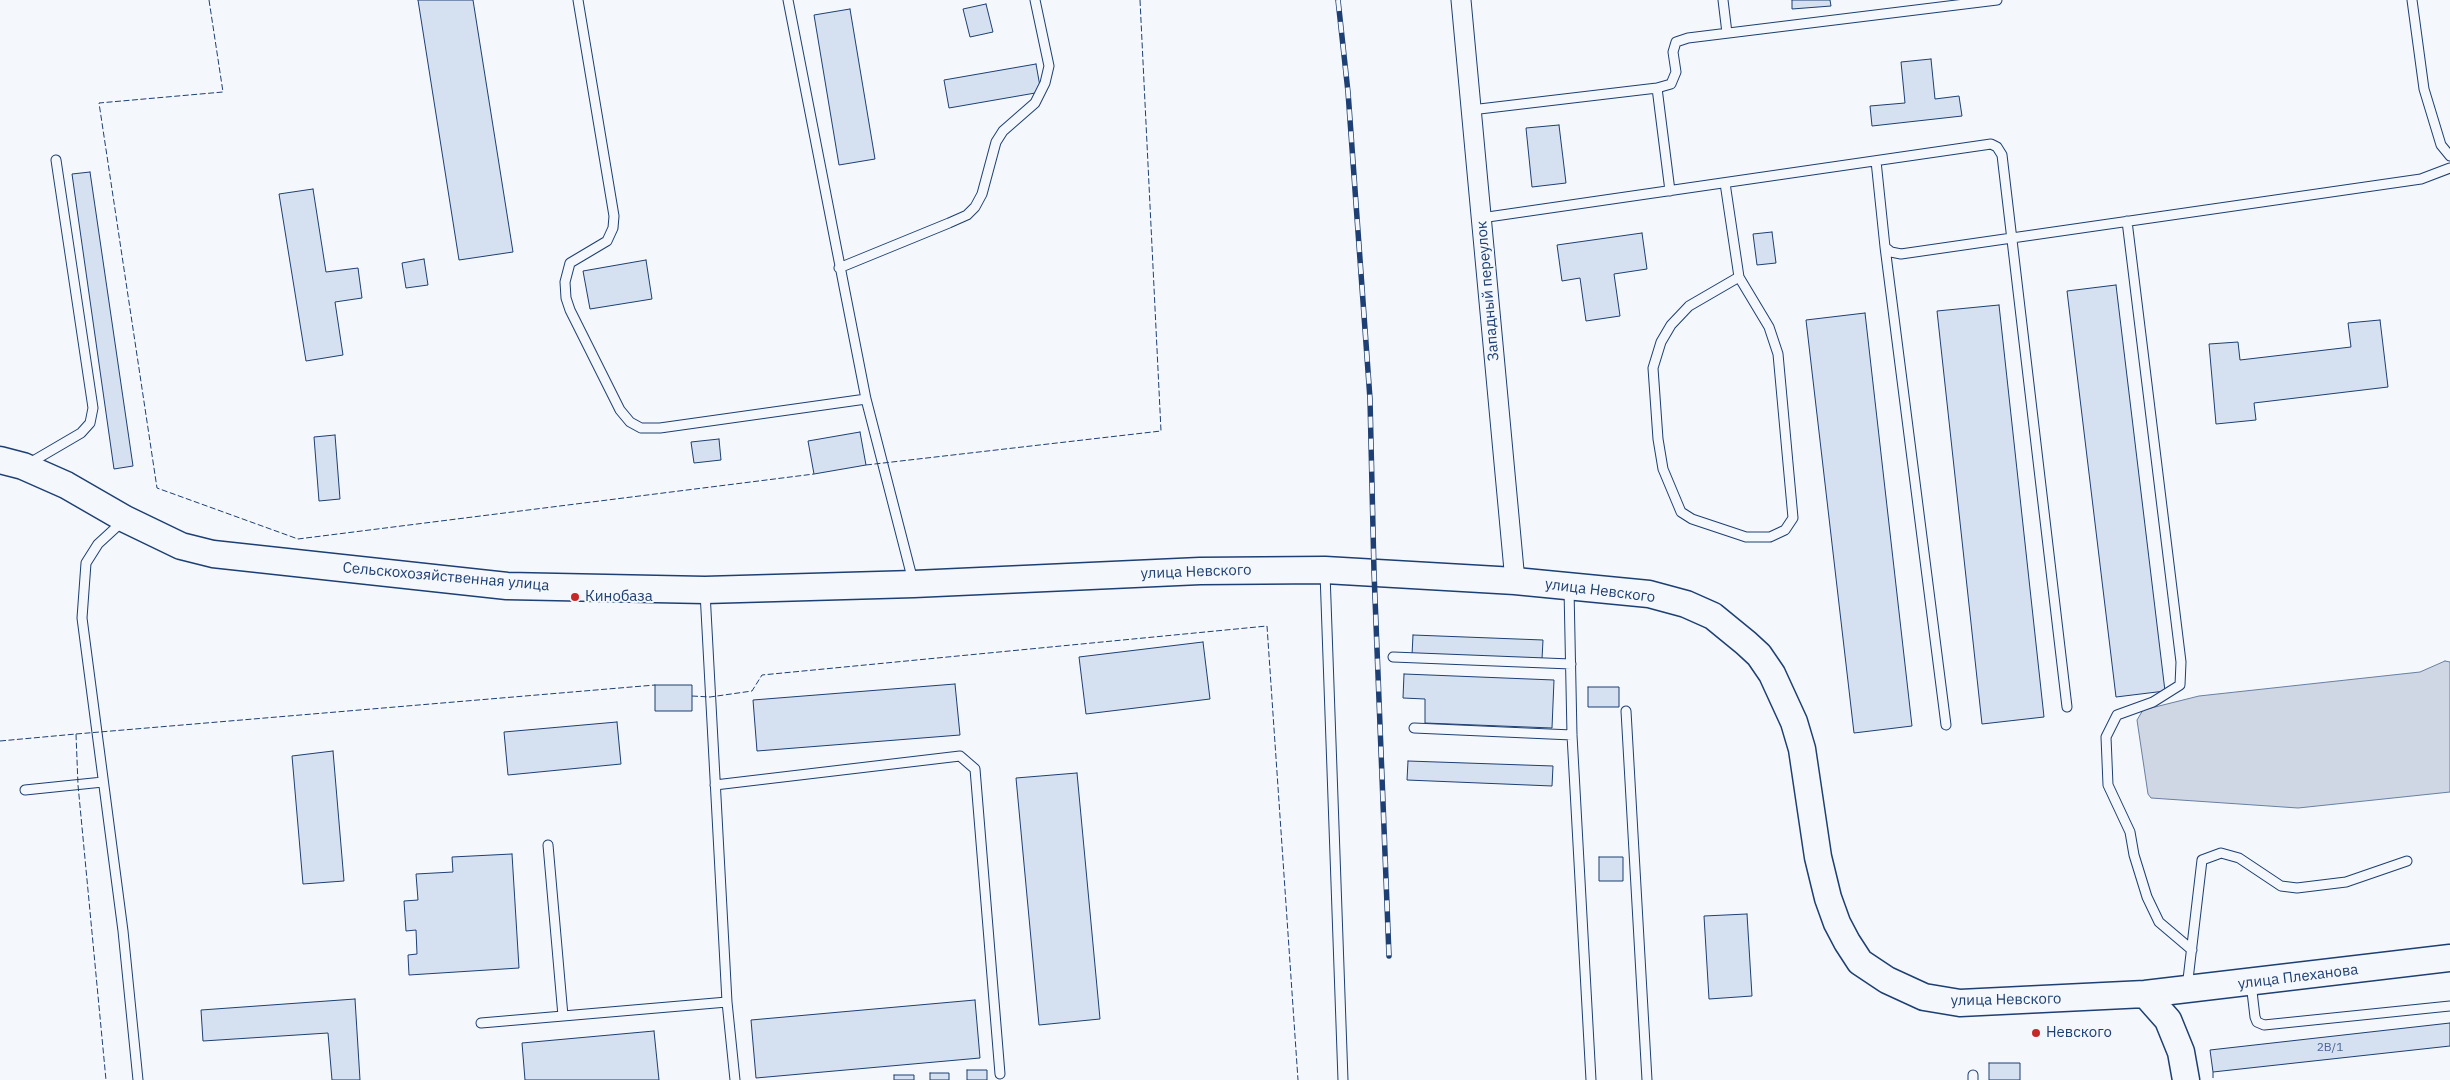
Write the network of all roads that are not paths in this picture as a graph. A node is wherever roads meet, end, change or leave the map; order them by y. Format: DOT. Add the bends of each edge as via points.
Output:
graph roads {
  1 [pos="578,0"];
  2 [pos="788,0"];
  3 [pos="1035,0"];
  4 [pos="1460,0"];
  5 [pos="1723,0"];
  6 [pos="1997,0"];
  7 [pos="2412,0"];
  8 [pos="1727,33"];
  9 [pos="1658,88"];
  10 [pos="1470,110"];
  11 [pos="2450,156"];
  12 [pos="56,160"];
  13 [pos="1876,161"];
  14 [pos="2450,168"];
  15 [pos="1726,183"];
  16 [pos="1670,190"];
  17 [pos="1481,218"];
  18 [pos="2128,221"];
  19 [pos="2011,237"];
  20 [pos="1885,247"];
  21 [pos="839,268"];
  22 [pos="1739,277"];
  23 [pos="866,399"];
  24 [pos="12,463"];
  25 [pos="126,519"];
  26 [pos="1325,570"];
  27 [pos="1515,582"];
  28 [pos="914,584"];
  29 [pos="1569,586"];
  30 [pos="705,590"];
  31 [pos="1393,657"];
  32 [pos="1571,664"];
  33 [pos="2067,707"];
  34 [pos="1626,711"];
  35 [pos="1946,725"];
  36 [pos="1414,728"];
  37 [pos="1572,735"];
  38 [pos="103,782"];
  39 [pos="715,785"];
  40 [pos="25,790"];
  41 [pos="548,845"];
  42 [pos="2408,861"];
  43 [pos="2192,950"];
  44 [pos="2450,958"];
  45 [pos="2250,983"];
  46 [pos="2187,990"];
  47 [pos="2145,994"];
  48 [pos="728,1002"];
  49 [pos="2450,1006"];
  50 [pos="563,1016"];
  51 [pos="481,1023"];
  52 [pos="1000,1074"];
  53 [pos="138,1080"];
  54 [pos="735,1080"];
  55 [pos="1343,1080"];
  56 [pos="1592,1080"];
  57 [pos="1647,1080"];
  58 [pos="2186,1080"];
  1 -- 23 [label="lane" via="614,216 607,240 570,263 565,282 566,298 620,410 630,422 641,428 660,428"];
  2 -- 21 [label="lane"];
  3 -- 21 [label="lane" via="1049,66 1045,83 1035,104 1003,131 996,142 982,194 975,207 949,223"];
  4 -- 10 [label="street, Западный переулок"];
  5 -- 8 [label="lane"];
  6 -- 8 [label="lane"];
  7 -- 11 [label="lane" via="2424,89 2441,145"];
  8 -- 9 [label="lane" via="1676,42 1673,52 1676,72 1671,84"];
  9 -- 10 [label="lane"];
  9 -- 16 [label="lane"];
  10 -- 17 [label="street, Западный переулок"];
  12 -- 24 [label="lane" via="93,408 90,423 81,433"];
  13 -- 15 [label="lane"];
  13 -- 19 [label="lane" via="1991,144 1997,147 2002,155"];
  13 -- 20 [label="lane"];
  14 -- 18 [label="lane" via="2421,179"];
  15 -- 16 [label="lane"];
  15 -- 22 [label="lane"];
  16 -- 17 [label="lane"];
  17 -- 27 [label="street, Западный переулок"];
  18 -- 19 [label="lane"];
  18 -- 43 [label="lane" via="2181,662 2180,686 2153,702 2117,715 2106,737 2108,785 2130,832 2147,898 2159,922"];
  19 -- 20 [label="lane" via="1900,254"];
  19 -- 33 [label="lane"];
  20 -- 35 [label="lane"];
  21 -- 23 [label="lane"];
  22 -- 22 [label="lane" via="1688,306 1661,342 1653,368 1658,439 1663,469 1681,512 1692,519 1746,537 1770,537 1785,530 1793,518 1778,354 1769,327"];
  23 -- 28 [label="lane"];
  24 -- 25 [label="main road, Сельскохозяйственная улица" via="66,485"];
  25 -- 30 [label="main road, Сельскохозяйственная улица" via="182,546 212,554 507,586"];
  25 -- 38 [label="lane" via="91,553 83,578 82,618"];
  26 -- 27 [label="main road, улица Невского"];
  26 -- 28 [label="main road, улица Невского" via="1200,571"];
  26 -- 55 [label="lane"];
  27 -- 29 [label="main road, улица Невского"];
  28 -- 30 [label="main road, Сельскохозяйственная улица"];
  29 -- 32 [label="lane"];
  29 -- 47 [label="main road, улица Невского" via="1649,594 1686,604 1713,616 1759,655 1772,674 1794,722 1802,749 1818,857 1828,898 1847,942 1860,962 1887,980 1924,997 1960,1003"];
  30 -- 39 [label="lane"];
  31 -- 32 [label="lane"];
  32 -- 37 [label="lane"];
  34 -- 57 [label="lane"];
  36 -- 37 [label="lane"];
  37 -- 56 [label="lane"];
  38 -- 40 [label="lane"];
  38 -- 53 [label="lane"];
  39 -- 48 [label="lane"];
  39 -- 52 [label="lane" via="960,756 975,769"];
  41 -- 50 [label="lane"];
  42 -- 43 [label="lane" via="2346,882 2297,888 2281,886 2239,858 2221,853 2202,860"];
  43 -- 46 [label="lane"];
  44 -- 45 [label="main road, улица Плеханова"];
  45 -- 46 [label="main road, улица Плеханова"];
  45 -- 49 [label="lane" via="2255,1017 2264,1025"];
  46 -- 47 [label="main road, улица Плеханова"];
  47 -- 58 [label="main road" via="2168,1020 2181,1052"];
  48 -- 50 [label="lane"];
  48 -- 54 [label="lane"];
  50 -- 51 [label="lane"];
}
